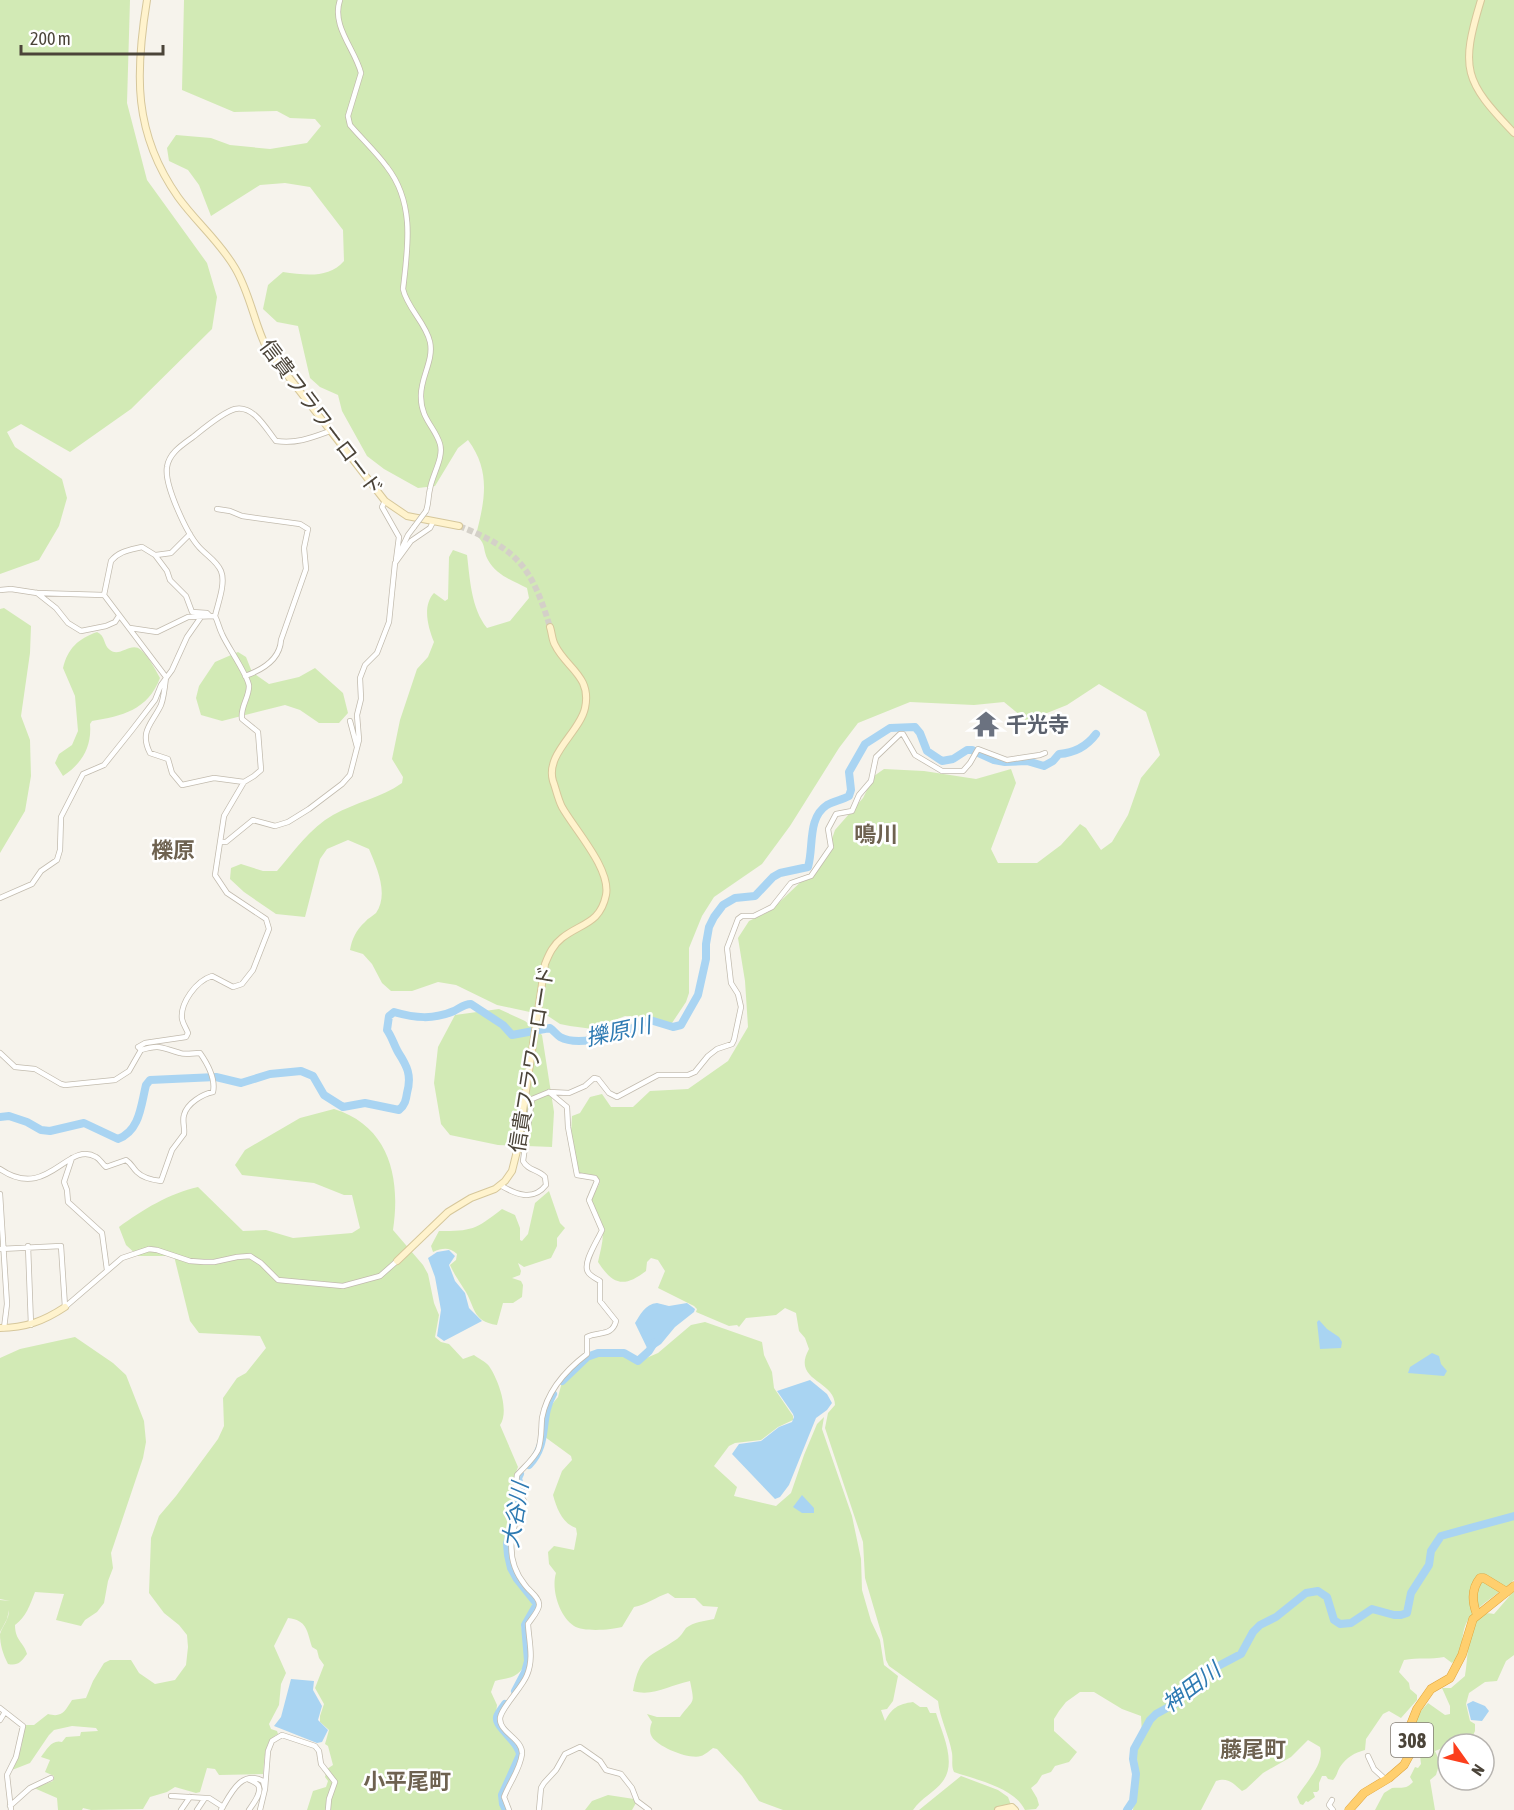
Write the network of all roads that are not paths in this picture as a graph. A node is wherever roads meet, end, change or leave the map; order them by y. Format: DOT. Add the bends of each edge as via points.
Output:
graph roads {
  1 [pos="147,0"];
  2 [pos="340,0"];
  3 [pos="1481,0"];
  4 [pos="1514,133"];
  5 [pos="330,431"];
  6 [pos="385,501"];
  7 [pos="217,509"];
  8 [pos="433,522"];
  9 [pos="459,526"];
  10 [pos="190,534"];
  11 [pos="155,555"];
  12 [pos="399,558"];
  13 [pos="395,563"];
  14 [pos="0,590"];
  15 [pos="37,592"];
  16 [pos="104,595"];
  17 [pos="119,616"];
  18 [pos="213,616"];
  19 [pos="201,617"];
  20 [pos="550,627"];
  21 [pos="130,628"];
  22 [pos="245,676"];
  23 [pos="166,677"];
  24 [pos="350,721"];
  25 [pos="358,750"];
  26 [pos="1045,753"];
  27 [pos="243,782"];
  28 [pos="221,842"];
  29 [pos="0,898"];
  30 [pos="141,1050"];
  31 [pos="0,1053"];
  32 [pos="549,1092"];
  33 [pos="72,1158"];
  34 [pos="0,1169"];
  35 [pos="500,1185"];
  36 [pos="0,1194"];
  37 [pos="28,1246"];
  38 [pos="2,1249"];
  39 [pos="397,1262"];
  40 [pos="107,1270"];
  41 [pos="65,1307"];
  42 [pos="31,1324"];
  43 [pos="2,1328"];
  44 [pos="0,1336"];
  45 [pos="1514,1586"];
  46 [pos="1511,1593"];
  47 [pos="1477,1615"];
  48 [pos="2,1710"];
  49 [pos="0,1720"];
  50 [pos="1368,1756"];
  51 [pos="51,1778"];
  52 [pos="247,1778"];
  53 [pos="1386,1780"];
  54 [pos="265,1789"];
  55 [pos="171,1796"];
  56 [pos="190,1797"];
  57 [pos="205,1798"];
  58 [pos="1332,1800"];
  59 [pos="10,1808"];
  60 [pos="222,1809"];
  61 [pos="181,1810"];
  62 [pos="197,1810"];
  63 [pos="249,1810"];
  64 [pos="260,1810"];
  65 [pos="328,1810"];
  66 [pos="508,1810"];
  67 [pos="539,1810"];
  68 [pos="649,1810"];
  69 [pos="998,1810"];
  70 [pos="1015,1810"];
  71 [pos="1333,1810"];
  72 [pos="1349,1810"];
  1 -- 5 [label="street, 信貴フラワーロード" via="139,79 143,115 155,155 178,197 234,266 267,349"];
  2 -- 12 [label="street, bridge" via="340,23 360,73 348,116 350,125 388,168 400,191 409,228 403,289 431,350 420,396 441,453 429,490 429,504 408,535"];
  3 -- 4 [label="street" via="1468,50 1472,78 1482,98"];
  5 -- 6 [label="street, 信貴フラワーロード"];
  5 -- 10 [label="street" via="303,441 276,441 256,416 242,409 234,409 206,427 175,450 167,467 167,479"];
  6 -- 8 [label="street, 信貴フラワーロード" via="406,516"];
  6 -- 13 [label="street" via="382,507 400,541"];
  7 -- 22 [label="street" via="309,529 304,548 306,569 280,647 272,661"];
  8 -- 9 [label="street, 信貴フラワーロード"];
  8 -- 12 [label="street"];
  10 -- 11 [label="street" via="171,553"];
  10 -- 18 [label="street" via="220,569 223,579"];
  11 -- 16 [label="street" via="142,548 114,558"];
  11 -- 18 [label="street" via="170,580 186,596 192,612"];
  12 -- 13 [label="street"];
  13 -- 25 [label="street" via="389,622 377,653 365,665 360,678"];
  14 -- 15 [label="street"];
  15 -- 16 [label="street"];
  15 -- 17 [label="street" via="81,631 106,626"];
  16 -- 17 [label="street"];
  17 -- 21 [label="street"];
  18 -- 19 [label="street"];
  18 -- 22 [label="street"];
  19 -- 21 [label="street" via="188,617 157,632"];
  19 -- 23 [label="street"];
  20 -- 35 [label="street, 信貴フラワーロード" via="555,645 583,680 586,695 585,709 554,762 552,775 561,804 603,870 607,887 597,913 563,937 545,964 514,1165 510,1176"];
  21 -- 23 [label="street"];
  22 -- 27 [label="street" via="249,686 242,719 258,732 261,766 258,773"];
  23 -- 27 [label="street" via="162,703 144,735 150,753 168,759 172,773 182,785 214,778"];
  23 -- 29 [label="street" via="155,700 110,759 83,774 61,817 57,860 41,871 32,884"];
  24 -- 25 [label="street"];
  25 -- 28 [label="street" via="349,777 309,809 275,826 250,821"];
  26 -- 32 [label="street" via="1007,760 978,749 963,771 946,771 915,755 900,734 876,758 871,781 852,811 836,814 828,829 831,847 812,874 791,883 772,907 738,919 727,948 731,983 741,1007 732,1044 708,1056 688,1076 650,1077 617,1097 594,1078 569,1093"];
  27 -- 28 [label="street" via="224,816"];
  28 -- 30 [label="street" via="215,875 227,893 267,921 260,954 239,987 212,976 196,987 182,1013 186,1037 145,1043 138,1047"];
  30 -- 31 [label="street" via="129,1071 115,1080 65,1085 35,1069 15,1066"];
  30 -- 33 [label="street" via="152,1046 182,1054 200,1053 215,1085 213,1092 204,1094 185,1112 184,1134 171,1150 161,1181 149,1180 126,1160 106,1167 93,1156"];
  32 -- 35 [label="street" via="532,1099 523,1161 545,1176 546,1185 530,1196"];
  32 -- 66 [label="street" via="567,1107 577,1175 597,1181 589,1200 602,1230 587,1270 600,1281 600,1301 616,1322 609,1332 587,1337 587,1354 566,1372 547,1400 539,1448 515,1480 524,1501 516,1517 510,1555 513,1567 539,1607 528,1624 528,1673 500,1717 522,1753 504,1797"];
  33 -- 34 [label="street" via="40,1177 16,1178"];
  33 -- 40 [label="street" via="64,1182 68,1202 102,1233"];
  35 -- 39 [label="street" via="448,1212"];
  36 -- 38 [label="street"];
  37 -- 38 [label="street"];
  37 -- 41 [label="street" via="61,1246"];
  37 -- 42 [label="street"];
  38 -- 43 [label="street" via="7,1304"];
  39 -- 40 [label="street" via="380,1276 344,1286 278,1280 255,1258 245,1255 204,1262 149,1249 131,1254"];
  40 -- 41 [label="street"];
  41 -- 42 [label="street"];
  42 -- 43 [label="street"];
  43 -- 44 [label="street"];
  45 -- 46 [label="highway, 308"];
  46 -- 47 [label="highway, 308"];
  46 -- 47 [label="highway, 308" via="1480,1578 1472,1597"];
  47 -- 53 [label="highway, 308" via="1450,1678 1431,1689 1413,1717 1410,1756"];
  48 -- 49 [label="street"];
  48 -- 59 [label="street" via="24,1726 7,1775"];
  50 -- 53 [label="street"];
  51 -- 59 [label="street" via="30,1788"];
  52 -- 54 [label="street" via="260,1779"];
  52 -- 60 [label="street" via="240,1781"];
  52 -- 63 [label="street" via="259,1788"];
  53 -- 72 [label="highway, 308" via="1364,1793"];
  54 -- 64 [label="street"];
  54 -- 65 [label="street" via="272,1741 282,1736 307,1742 319,1750 321,1764 335,1782"];
  55 -- 56 [label="street"];
  56 -- 57 [label="street"];
  56 -- 61 [label="street"];
  57 -- 60 [label="street"];
  57 -- 62 [label="street"];
  58 -- 71 [label="street" via="1329,1805"];
  67 -- 68 [label="street" via="544,1783 565,1754 580,1747 606,1770 621,1774 638,1801"];
  69 -- 70 [label="street"];
}
